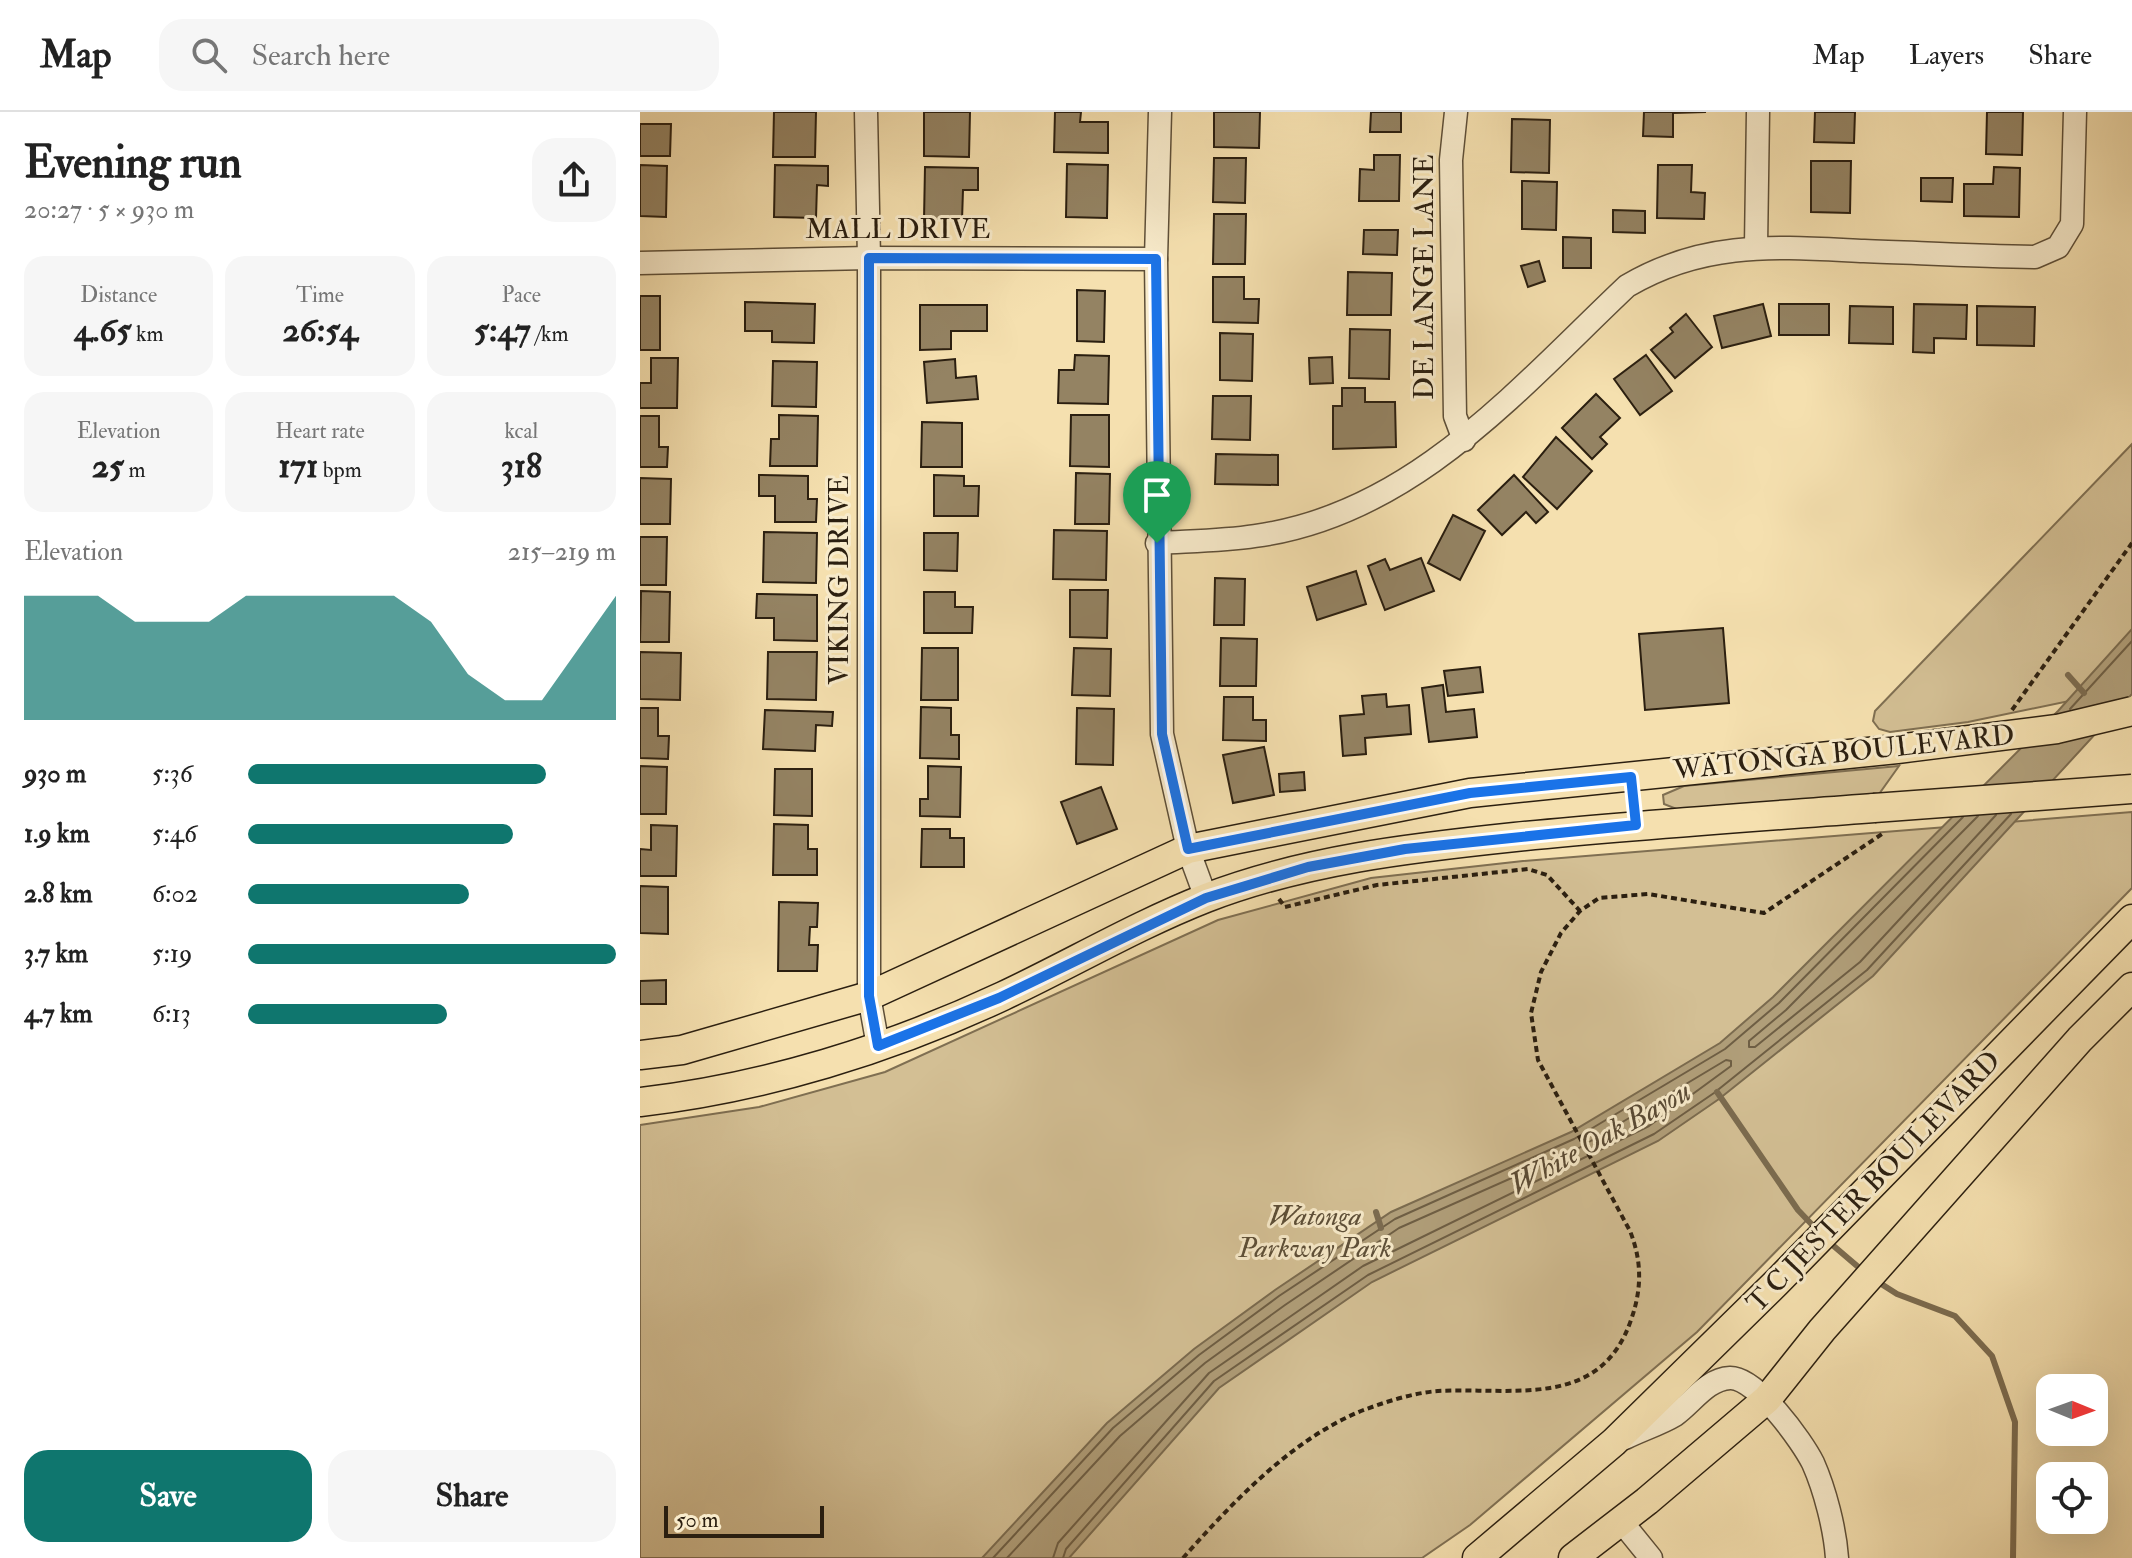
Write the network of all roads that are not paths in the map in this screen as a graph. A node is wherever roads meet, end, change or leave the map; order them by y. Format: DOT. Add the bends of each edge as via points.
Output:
graph roads {
  1 [pos="866,112"];
  2 [pos="1160,112"];
  3 [pos="1456,112"];
  4 [pos="1758,112"];
  5 [pos="2075,112"];
  6 [pos="1756,246"];
  7 [pos="869,258"];
  8 [pos="1156,259"];
  9 [pos="640,263"];
  10 [pos="1464,440"];
  11 [pos="1157,543"];
  12 [pos="2132,711"];
  13 [pos="1631,777"];
  14 [pos="2132,789"];
  15 [pos="1636,825"];
  16 [pos="1188,849"];
  17 [pos="1206,898"];
  18 [pos="2132,919"];
  19 [pos="2132,987"];
  20 [pos="869,996"];
  21 [pos="2048,1004"];
  22 [pos="2080,1039"];
  23 [pos="878,1046"];
  24 [pos="640,1055"];
  25 [pos="640,1102"];
  26 [pos="1767,1399"];
  27 [pos="1614,1442"];
  28 [pos="1621,1521"];
  29 [pos="1477,1558"];
  30 [pos="1573,1558"];
  31 [pos="1651,1558"];
  32 [pos="1837,1558"];
  1 -- 7 [label="street, VIKING DRIVE"];
  2 -- 8 [label="street"];
  3 -- 10 [label="street, DE LANGE LANE" via="1451,160 1455,416"];
  4 -- 6 [label="street"];
  5 -- 6 [label="street" via="2072,224 2058,247 2035,257"];
  6 -- 10 [label="street" via="1671,264 1627,286"];
  7 -- 8 [label="street, MALL DRIVE"];
  7 -- 9 [label="street, MALL DRIVE"];
  7 -- 20 [label="street, VIKING DRIVE"];
  8 -- 11 [label="street"];
  10 -- 11 [label="street" via="1372,500 1325,518 1257,536"];
  11 -- 16 [label="street" via="1162,734"];
  12 -- 13 [label="main road, WATONGA BOULEVARD, bridge" via="2057,729"];
  13 -- 15 [label="main road"];
  13 -- 16 [label="main road, WATONGA BOULEVARD" via="1470,793"];
  14 -- 15 [label="main road, WATONGA BOULEVARD, bridge"];
  15 -- 17 [label="main road, WATONGA BOULEVARD" via="1405,849 1308,867"];
  16 -- 17 [label="street"];
  16 -- 20 [label="main road, WATONGA BOULEVARD"];
  17 -- 23 [label="main road, WATONGA BOULEVARD" via="999,998"];
  18 -- 21 [label="main road, T C JESTER BOULEVARD"];
  19 -- 22 [label="main road, T C JESTER BOULEVARD"];
  20 -- 23 [label="street, VIKING DRIVE"];
  20 -- 24 [label="main road, WATONGA BOULEVARD" via="682,1050"];
  21 -- 22 [label="main road"];
  21 -- 27 [label="main road, T C JESTER BOULEVARD"];
  22 -- 26 [label="main road, T C JESTER BOULEVARD"];
  23 -- 25 [label="main road, WATONGA BOULEVARD" via="779,1076"];
  26 -- 27 [label="street" via="1748,1383 1730,1378 1710,1385 1674,1415"];
  26 -- 28 [label="main road, T C JESTER BOULEVARD"];
  26 -- 32 [label="street" via="1812,1463"];
  27 -- 29 [label="main road, T C JESTER BOULEVARD"];
  28 -- 30 [label="main road, T C JESTER BOULEVARD"];
  28 -- 31 [label="street"];
}
